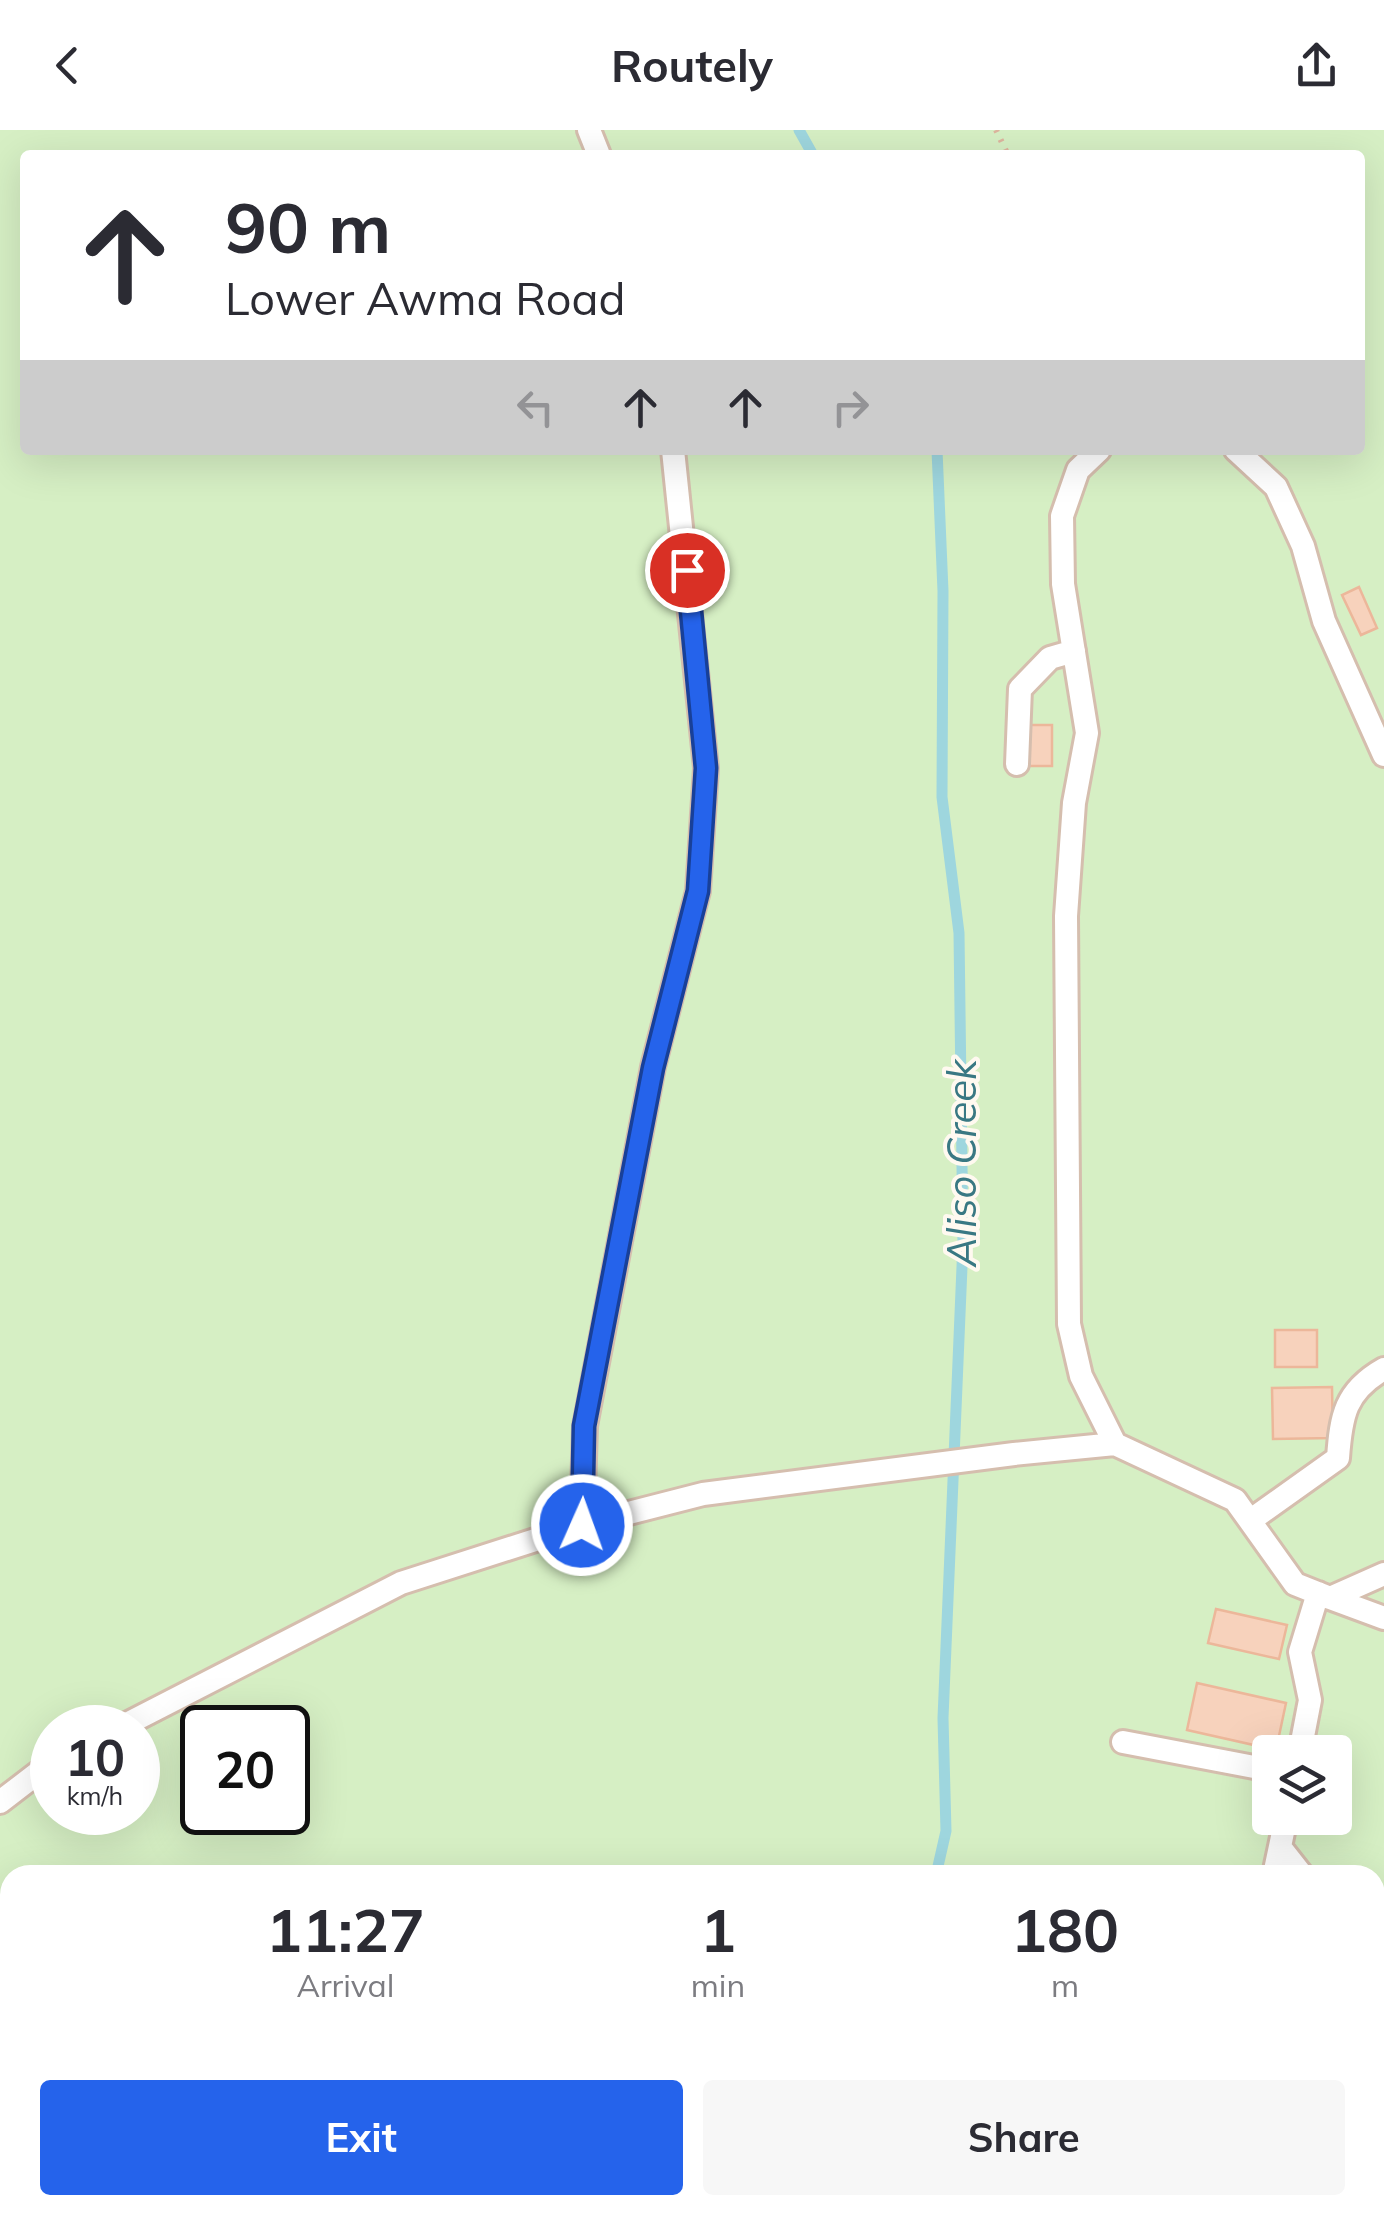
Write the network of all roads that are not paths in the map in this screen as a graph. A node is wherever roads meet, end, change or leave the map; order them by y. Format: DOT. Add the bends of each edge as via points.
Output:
graph roads {
  1 [pos="674,455"];
  2 [pos="1094,455"];
  3 [pos="1241,455"];
  4 [pos="1074,651"];
  5 [pos="1384,755"];
  6 [pos="1018,764"];
  7 [pos="1384,1369"];
  8 [pos="1114,1444"];
  9 [pos="1251,1520"];
  10 [pos="582,1525"];
  11 [pos="1384,1574"];
  12 [pos="1324,1595"];
  13 [pos="1384,1618"];
  14 [pos="160,1707"];
  15 [pos="1303,1735"];
  16 [pos="1123,1742"];
  17 [pos="1252,1767"];
  18 [pos="30,1779"];
  19 [pos="0,1802"];
  20 [pos="1282,1835"];
  21 [pos="1280,1847"];
  22 [pos="1276,1865"];
  23 [pos="1294,1865"];
  1 -- 10 [label="lane" via="706,768 705,822 698,891 653,1068 584,1426"];
  2 -- 4 [label="lane" via="1078,470 1062,516 1063,584"];
  3 -- 5 [label="lane" via="1276,487 1303,546 1324,621"];
  4 -- 6 [label="lane" via="1050,658 1020,689"];
  4 -- 8 [label="lane" via="1087,733 1066,916 1069,1324 1081,1376"];
  7 -- 9 [label="lane" via="1350,1395 1341,1415 1338,1458"];
  8 -- 9 [label="lane" via="1234,1500"];
  8 -- 10 [label="lane" via="703,1494"];
  9 -- 12 [label="lane" via="1295,1584"];
  10 -- 14 [label="lane" via="401,1583"];
  11 -- 12 [label="lane"];
  12 -- 13 [label="lane"];
  12 -- 15 [label="lane" via="1300,1652 1310,1700"];
  16 -- 17 [label="lane"];
  18 -- 19 [label="lane"];
  20 -- 21 [label="lane"];
  21 -- 22 [label="lane"];
  21 -- 23 [label="lane"];
}
